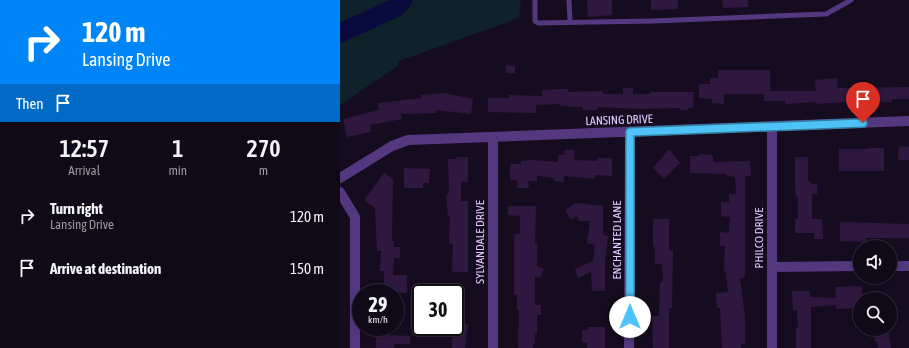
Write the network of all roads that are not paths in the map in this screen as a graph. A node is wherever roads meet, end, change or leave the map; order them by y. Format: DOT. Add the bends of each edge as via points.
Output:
graph roads {
  1 [pos="535,0"];
  2 [pos="569,0"];
  3 [pos="851,0"];
  4 [pos="570,22"];
  5 [pos="909,121"];
  6 [pos="772,127"];
  7 [pos="630,132"];
  8 [pos="493,137"];
  9 [pos="340,178"];
  10 [pos="340,192"];
  11 [pos="853,266"];
  12 [pos="897,266"];
  13 [pos="909,266"];
  14 [pos="772,268"];
  15 [pos="355,348"];
  16 [pos="493,348"];
  17 [pos="630,348"];
  18 [pos="772,348"];
  1 -- 4 [label="lane" via="535,21 538,23"];
  2 -- 4 [label="lane"];
  3 -- 4 [label="lane" via="826,14"];
  5 -- 6 [label="street, LANSING DRIVE"];
  6 -- 7 [label="street, LANSING DRIVE"];
  6 -- 14 [label="street, PHILCO DRIVE"];
  7 -- 8 [label="street, LANSING DRIVE"];
  7 -- 17 [label="street, ENCHANTED LANE"];
  8 -- 9 [label="street, LANSING DRIVE" via="408,140 392,146"];
  8 -- 16 [label="street, SYLVANDALE DRIVE"];
  10 -- 15 [label="street" via="355,217"];
  11 -- 14 [label="street"];
  12 -- 13 [label="street"];
  14 -- 18 [label="street, PHILCO DRIVE"];
}
